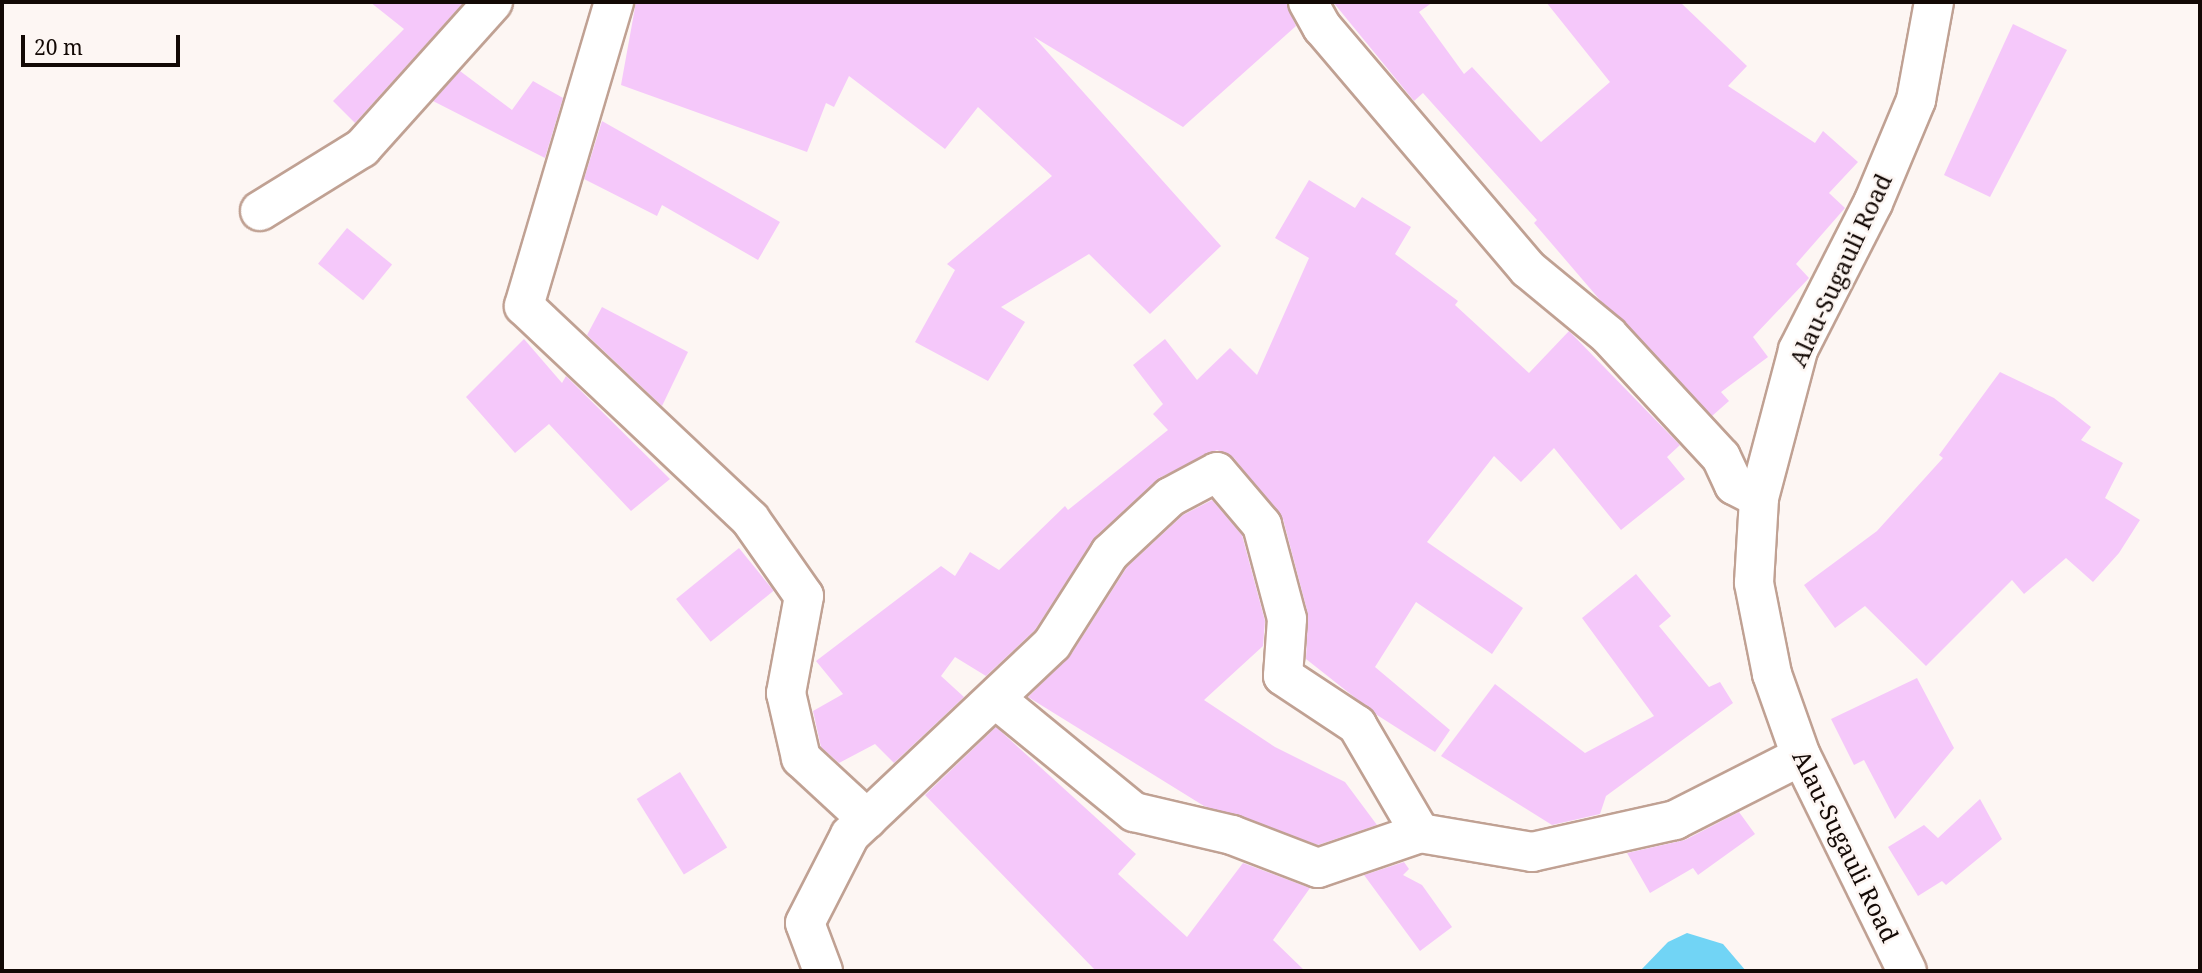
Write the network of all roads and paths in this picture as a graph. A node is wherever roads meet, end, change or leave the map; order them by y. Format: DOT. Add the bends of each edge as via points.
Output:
graph roads {
  1 [pos="493,2"];
  2 [pos="614,2"];
  3 [pos="1308,2"];
  4 [pos="1934,2"];
  5 [pos="260,211"];
  6 [pos="1759,498"];
  7 [pos="997,700"];
  8 [pos="1801,756"];
  9 [pos="867,819"];
  10 [pos="1420,833"];
  11 [pos="823,971"];
  12 [pos="1907,971"];
  1 -- 5 [label="street" via="362,148"];
  2 -- 9 [label="street" via="524,306 750,519 804,596 786,693 801,758"];
  3 -- 6 [label="street" via="1322,27 1528,269 1608,335 1721,457 1734,485"];
  4 -- 6 [label="street, Alau-Sugauli Road" via="1916,100 1873,203 1798,350"];
  6 -- 8 [label="street, Alau-Sugauli Road" via="1754,583 1772,674"];
  7 -- 9 [label="street"];
  7 -- 10 [label="street" via="1134,812 1232,835 1318,868"];
  7 -- 10 [label="street" via="1052,643 1110,553 1170,497 1217,472 1262,525 1287,619 1283,676 1357,725"];
  8 -- 10 [label="street" via="1675,820 1532,852"];
  8 -- 12 [label="street, Alau-Sugauli Road"];
  9 -- 11 [label="street" via="850,835 805,923"];
}
